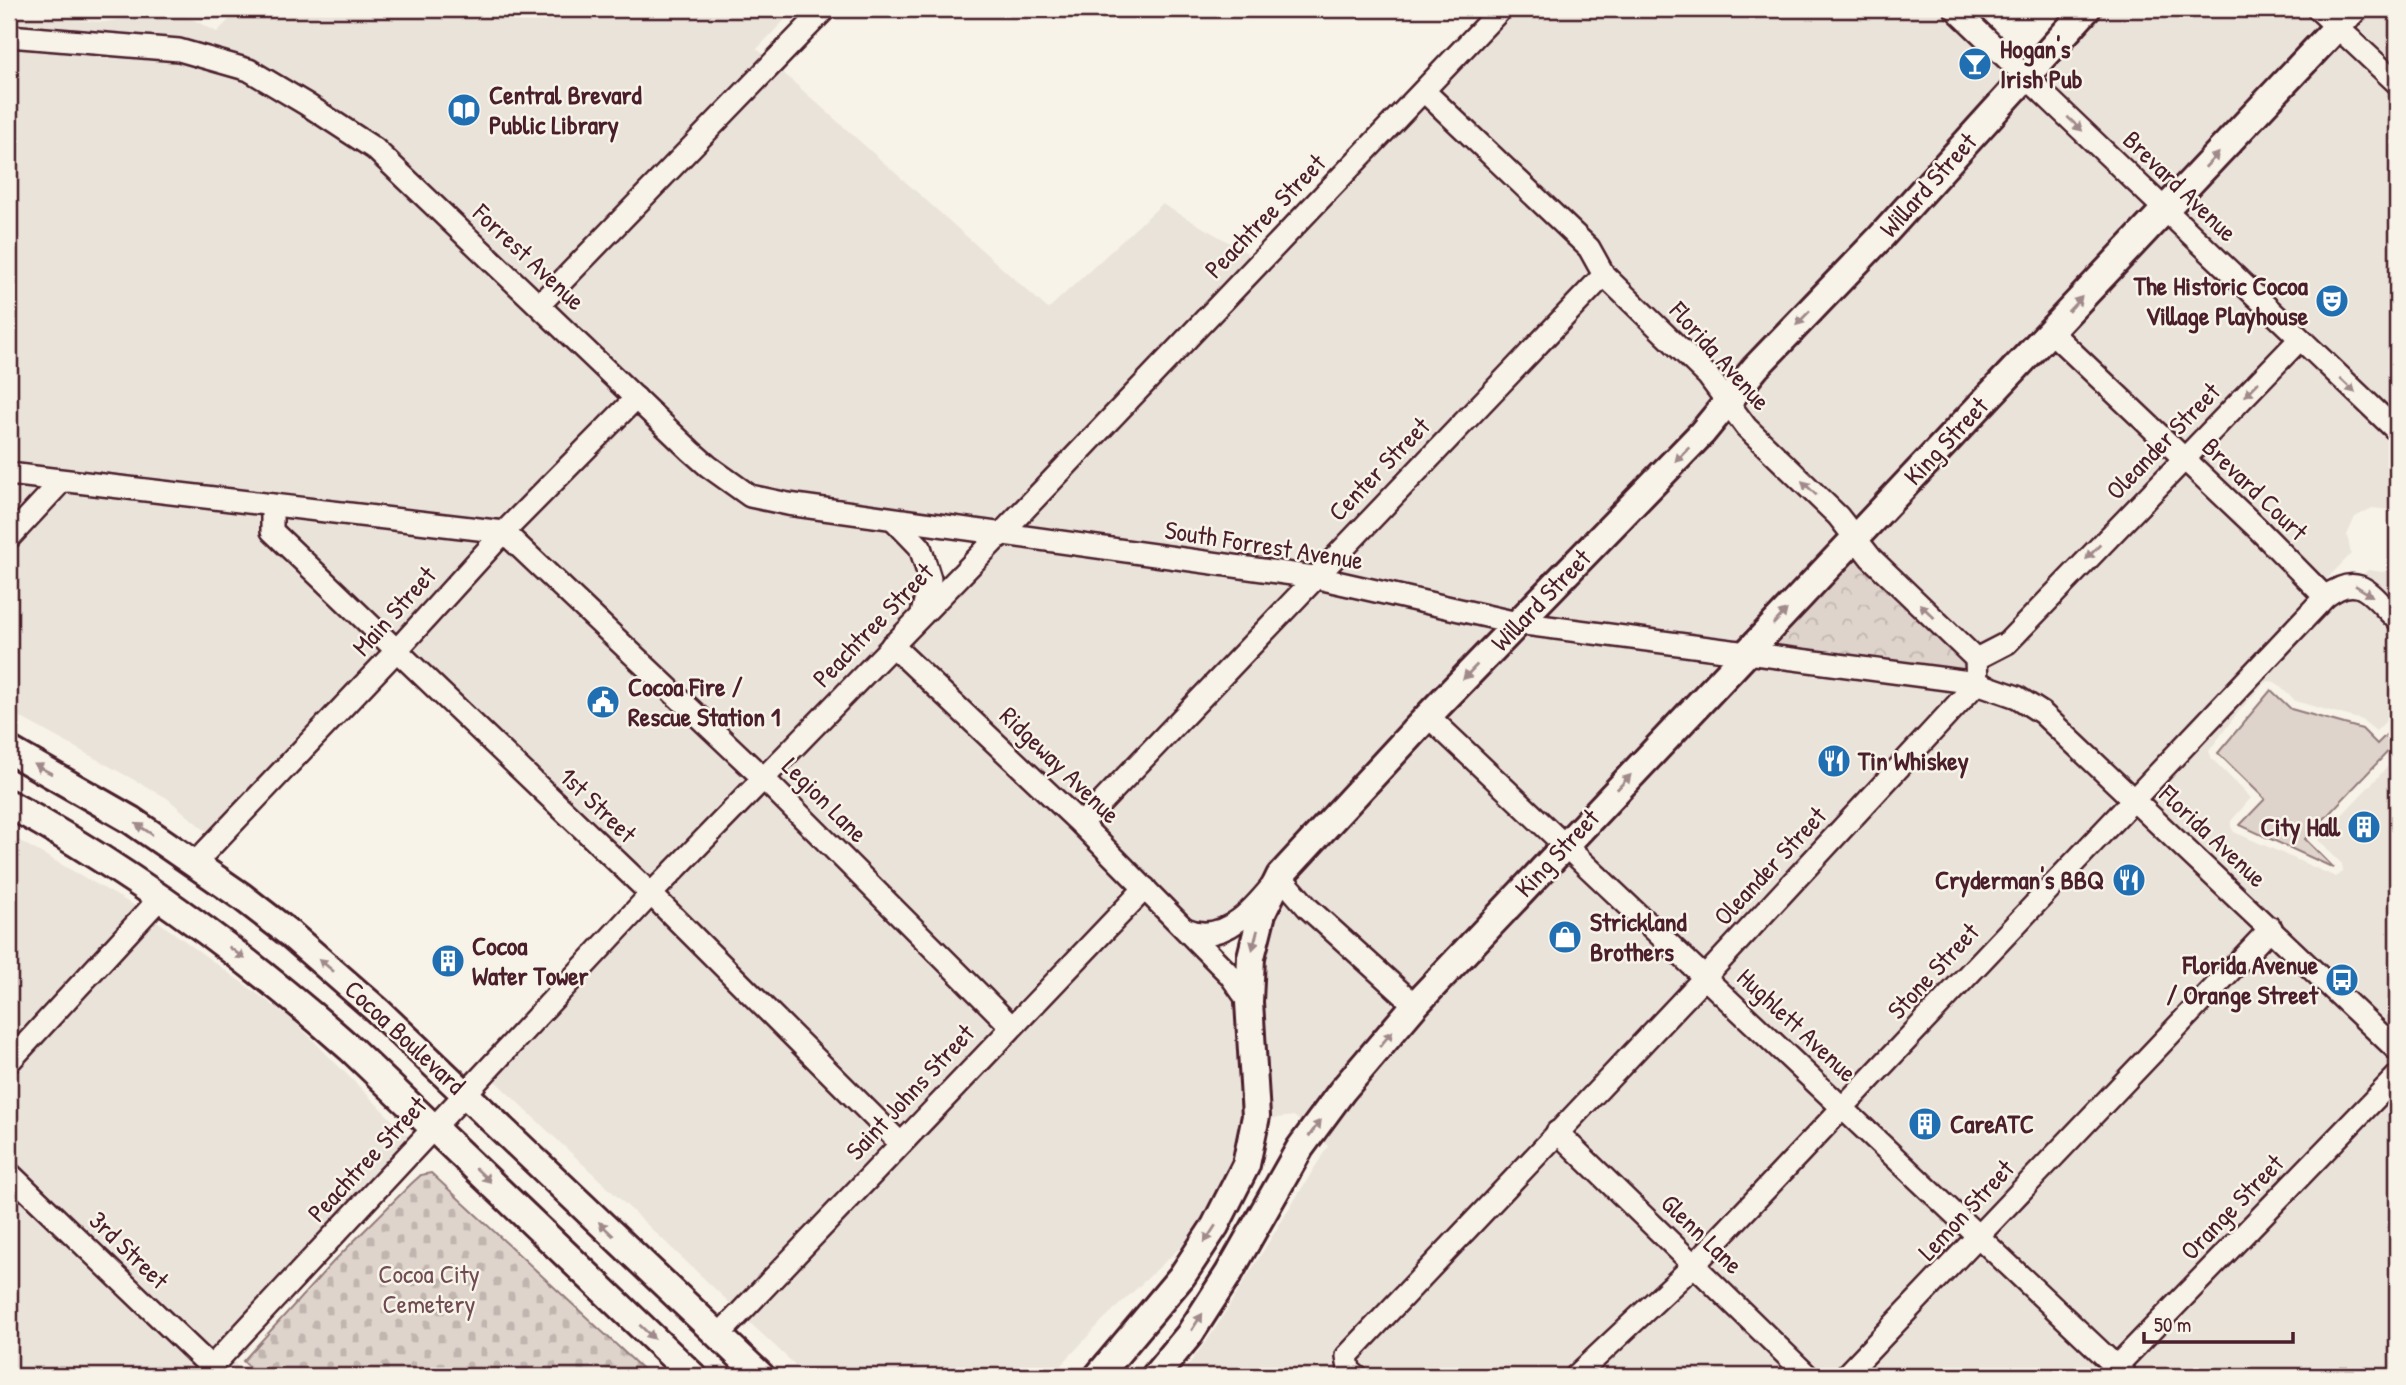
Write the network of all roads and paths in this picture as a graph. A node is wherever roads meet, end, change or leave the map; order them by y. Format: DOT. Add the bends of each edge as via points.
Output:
graph roads {
  1 [pos="825,9"];
  2 [pos="1501,9"];
  3 [pos="1955,9"];
  4 [pos="2087,9"];
  5 [pos="2318,9"];
  6 [pos="2346,18"];
  7 [pos="9,36"];
  8 [pos="2026,77"];
  9 [pos="2397,83"];
  10 [pos="1424,91"];
  11 [pos="2165,209"];
  12 [pos="1604,275"];
  13 [pos="539,305"];
  14 [pos="2050,331"];
  15 [pos="2299,340"];
  16 [pos="636,398"];
  17 [pos="1727,403"];
  18 [pos="2395,423"];
  19 [pos="2185,458"];
  20 [pos="9,474"];
  21 [pos="62,481"];
  22 [pos="272,506"];
  23 [pos="894,520"];
  24 [pos="504,532"];
  25 [pos="1000,535"];
  26 [pos="1856,536"];
  27 [pos="9,538"];
  28 [pos="1314,577"];
  29 [pos="2325,597"];
  30 [pos="922,614"];
  31 [pos="2397,620"];
  32 [pos="1517,623"];
  33 [pos="892,645"];
  34 [pos="396,651"];
  35 [pos="1746,653"];
  36 [pos="1976,659"];
  37 [pos="1977,683"];
  38 [pos="1428,716"];
  39 [pos="9,750"];
  40 [pos="764,779"];
  41 [pos="2134,799"];
  42 [pos="9,804"];
  43 [pos="1081,824"];
  44 [pos="1565,845"];
  45 [pos="195,863"];
  46 [pos="1280,876"];
  47 [pos="1145,888"];
  48 [pos="651,894"];
  49 [pos="161,897"];
  50 [pos="1186,929"];
  51 [pos="2271,929"];
  52 [pos="1705,977"];
  53 [pos="1249,1002"];
  54 [pos="1415,1005"];
  55 [pos="1011,1026"];
  56 [pos="2397,1050"];
  57 [pos="9,1062"];
  58 [pos="2397,1076"];
  59 [pos="466,1094"];
  60 [pos="1843,1108"];
  61 [pos="433,1128"];
  62 [pos="1557,1132"];
  63 [pos="900,1143"];
  64 [pos="9,1173"];
  65 [pos="1980,1237"];
  66 [pos="1694,1265"];
  67 [pos="718,1336"];
  68 [pos="207,1372"];
  69 [pos="2116,1373"];
  70 [pos="693,1376"];
  71 [pos="761,1376"];
  72 [pos="1098,1376"];
  73 [pos="1155,1376"];
  74 [pos="1356,1376"];
  75 [pos="1576,1376"];
  76 [pos="1808,1376"];
  77 [pos="1845,1376"];
  1 -- 13 [label="street"];
  2 -- 10 [label="street, Peachtree Street"];
  3 -- 8 [label="street, Brevard Avenue"];
  4 -- 8 [label="main road, Willard Street"];
  5 -- 6 [label="street"];
  6 -- 9 [label="street"];
  11 -- 6 [label="main road, King Street, one-way"];
  7 -- 13 [label="street, Forrest Avenue" via="179,50 249,71 374,149"];
  8 -- 11 [label="street, Brevard Avenue, one-way"];
  8 -- 17 [label="main road, Willard Street, one-way"];
  10 -- 12 [label="street, Florida Avenue" via="1589,248"];
  10 -- 25 [label="street, Peachtree Street"];
  14 -- 11 [label="main road, King Street, one-way"];
  11 -- 15 [label="street, Brevard Avenue"];
  12 -- 17 [label="street, Florida Avenue" via="1708,376"];
  12 -- 28 [label="street, Center Street"];
  13 -- 16 [label="street, Forrest Avenue"];
  14 -- 19 [label="street, Brevard Court"];
  14 -- 26 [label="main road, King Street"];
  15 -- 18 [label="street, Brevard Avenue, one-way"];
  15 -- 19 [label="street, Oleander Street, one-way"];
  16 -- 23 [label="street, Forrest Avenue" via="708,466 750,496"];
  16 -- 24 [label="street, Main Street"];
  26 -- 17 [label="street, Florida Avenue, one-way"];
  17 -- 32 [label="main road, Willard Street, one-way"];
  19 -- 29 [label="street, Brevard Court"];
  19 -- 36 [label="street, Oleander Street, one-way" via="2007,643"];
  20 -- 21 [label="street"];
  21 -- 22 [label="street"];
  21 -- 27 [label="street"];
  22 -- 24 [label="street"];
  22 -- 34 [label="street, 1st Street" via="272,531"];
  23 -- 25 [label="street, Forrest Avenue"];
  23 -- 30 [label="street" via="920,547 930,579"];
  24 -- 34 [label="street, Main Street"];
  24 -- 40 [label="street, Legion Lane"];
  25 -- 28 [label="street, South Forrest Avenue"];
  25 -- 30 [label="street, Peachtree Street"];
  35 -- 26 [label="main road, King Street, one-way"];
  36 -- 26 [label="street, Florida Avenue, one-way" via="1871,558"];
  28 -- 32 [label="street, South Forrest Avenue"];
  28 -- 43 [label="street, Center Street"];
  29 -- 31 [label="street, one-way" via="2338,587 2364,588"];
  29 -- 41 [label="street, Stone Street"];
  30 -- 33 [label="street, Peachtree Street"];
  32 -- 35 [label="street, South Forrest Avenue"];
  32 -- 38 [label="main road, Willard Street, one-way"];
  33 -- 40 [label="street, Peachtree Street"];
  33 -- 43 [label="street, Ridgeway Avenue"];
  34 -- 45 [label="street, Main Street"];
  34 -- 48 [label="street, 1st Street"];
  35 -- 37 [label="street, Florida Avenue"];
  44 -- 35 [label="main road, King Street, one-way"];
  36 -- 37 [label="street"];
  37 -- 41 [label="street, Florida Avenue" via="2017,697 2042,713"];
  37 -- 52 [label="street, Oleander Street"];
  38 -- 44 [label="street, Hughlett Avenue"];
  38 -- 46 [label="main road, Willard Street"];
  45 -- 39 [label="main road, Cocoa Boulevard, one-way" via="131,820"];
  40 -- 48 [label="street, Peachtree Street"];
  40 -- 55 [label="street, Legion Lane"];
  41 -- 51 [label="street, Florida Avenue"];
  41 -- 60 [label="street, Stone Street"];
  42 -- 49 [label="main road, Cocoa Boulevard"];
  43 -- 47 [label="street, Ridgeway Avenue"];
  44 -- 52 [label="street, Hughlett Avenue"];
  44 -- 54 [label="main road, King Street"];
  59 -- 45 [label="main road, Cocoa Boulevard, one-way" via="317,957"];
  46 -- 50 [label="street" via="1234,924 1213,933"];
  46 -- 53 [label="main road, Willard Street, one-way" via="1262,914 1251,957"];
  46 -- 54 [label="street" via="1308,908"];
  47 -- 50 [label="street, Ridgeway Avenue"];
  47 -- 55 [label="street, Saint Johns Street"];
  48 -- 59 [label="street, Peachtree Street"];
  48 -- 63 [label="street, 1st Street"];
  49 -- 57 [label="street"];
  49 -- 61 [label="main road, Cocoa Boulevard, one-way" via="304,1007"];
  50 -- 53 [label="street, Ridgeway Avenue"];
  51 -- 56 [label="street, Florida Avenue"];
  51 -- 65 [label="street, Lemon Street"];
  52 -- 60 [label="street, Hughlett Avenue"];
  52 -- 62 [label="street, Oleander Street"];
  53 -- 72 [label="main road, Willard Street, one-way" via="1256,1116 1246,1166 1182,1276"];
  73 -- 54 [label="main road, King Street, one-way" via="1189,1335 1229,1273 1300,1148"];
  55 -- 63 [label="street, Saint Johns Street"];
  58 -- 69 [label="street, Orange Street"];
  59 -- 61 [label="street, Peachtree Street"];
  67 -- 59 [label="main road, Cocoa Boulevard, one-way"];
  60 -- 65 [label="street, Hughlett Avenue"];
  60 -- 66 [label="street, Stone Street"];
  61 -- 68 [label="street, Peachtree Street"];
  61 -- 70 [label="main road, Cocoa Boulevard, one-way"];
  62 -- 66 [label="street, Glenn Lane"];
  62 -- 74 [label="street, Oleander Street" via="1347,1356 1349,1370"];
  63 -- 67 [label="street, Saint Johns Street"];
  64 -- 68 [label="street, 3rd Street"];
  65 -- 69 [label="street, Hughlett Avenue"];
  65 -- 77 [label="street, Lemon Street"];
  66 -- 75 [label="street, Stone Street"];
  66 -- 76 [label="street, Glenn Lane"];
  67 -- 71 [label="main road, Cocoa Boulevard"];
}
